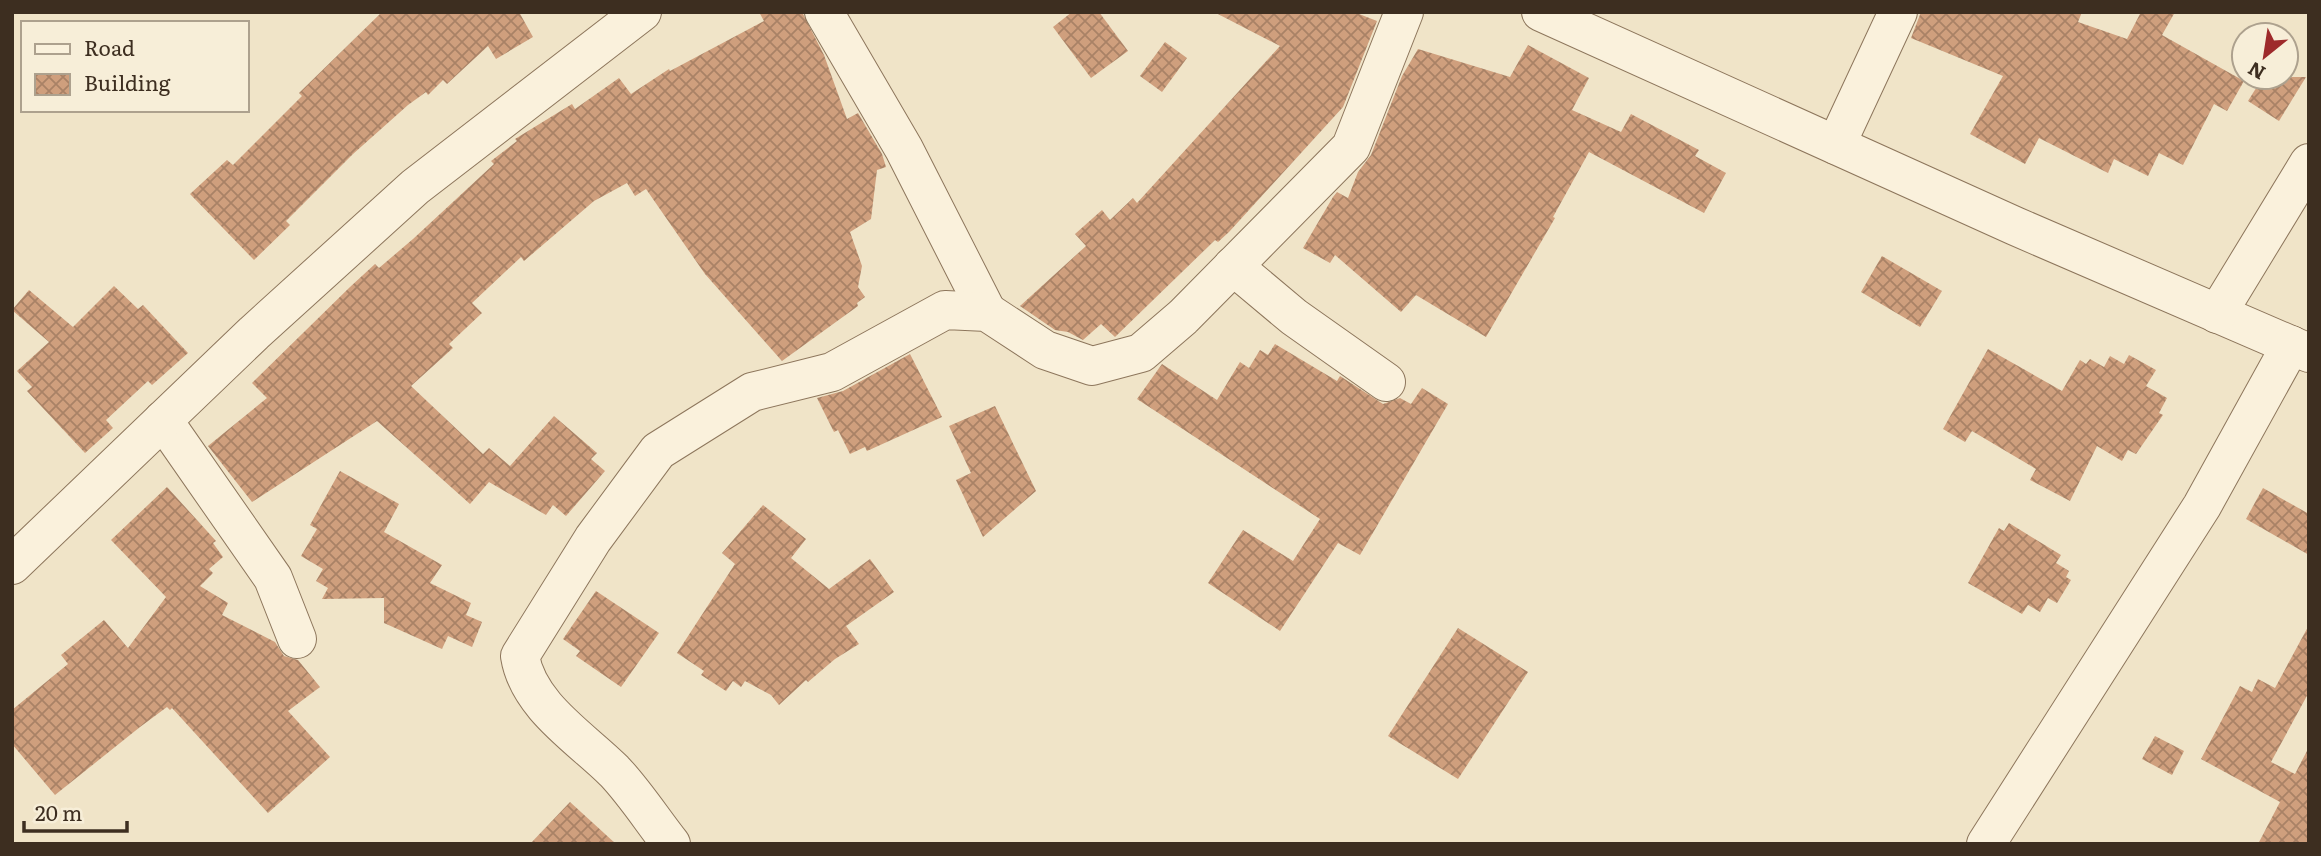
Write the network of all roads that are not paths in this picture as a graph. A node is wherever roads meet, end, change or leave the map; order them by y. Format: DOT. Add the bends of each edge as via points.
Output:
graph roads {
  1 [pos="642,12"];
  2 [pos="824,12"];
  3 [pos="1404,12"];
  4 [pos="1541,12"];
  5 [pos="1898,12"];
  6 [pos="1836,145"];
  7 [pos="2309,163"];
  8 [pos="1233,266"];
  9 [pos="987,312"];
  10 [pos="2217,314"];
  11 [pos="2300,349"];
  12 [pos="1386,382"];
  13 [pos="163,420"];
  14 [pos="12,565"];
  15 [pos="297,639"];
  16 [pos="671,844"];
  17 [pos="1986,844"];
  1 -- 13 [label="street" via="415,187"];
  2 -- 9 [label="street" via="904,149"];
  3 -- 8 [label="street" via="1351,146"];
  4 -- 6 [label="street"];
  5 -- 6 [label="street"];
  6 -- 10 [label="street"];
  7 -- 10 [label="street"];
  8 -- 9 [label="street" via="1141,353 1092,366 1045,350"];
  8 -- 12 [label="street" via="1294,317"];
  9 -- 16 [label="street" via="944,310 832,372 752,392 658,450 593,539 520,656 523,673 557,719 615,772"];
  10 -- 11 [label="street"];
  11 -- 17 [label="street"];
  13 -- 14 [label="street"];
  13 -- 15 [label="street" via="273,578"];
}
